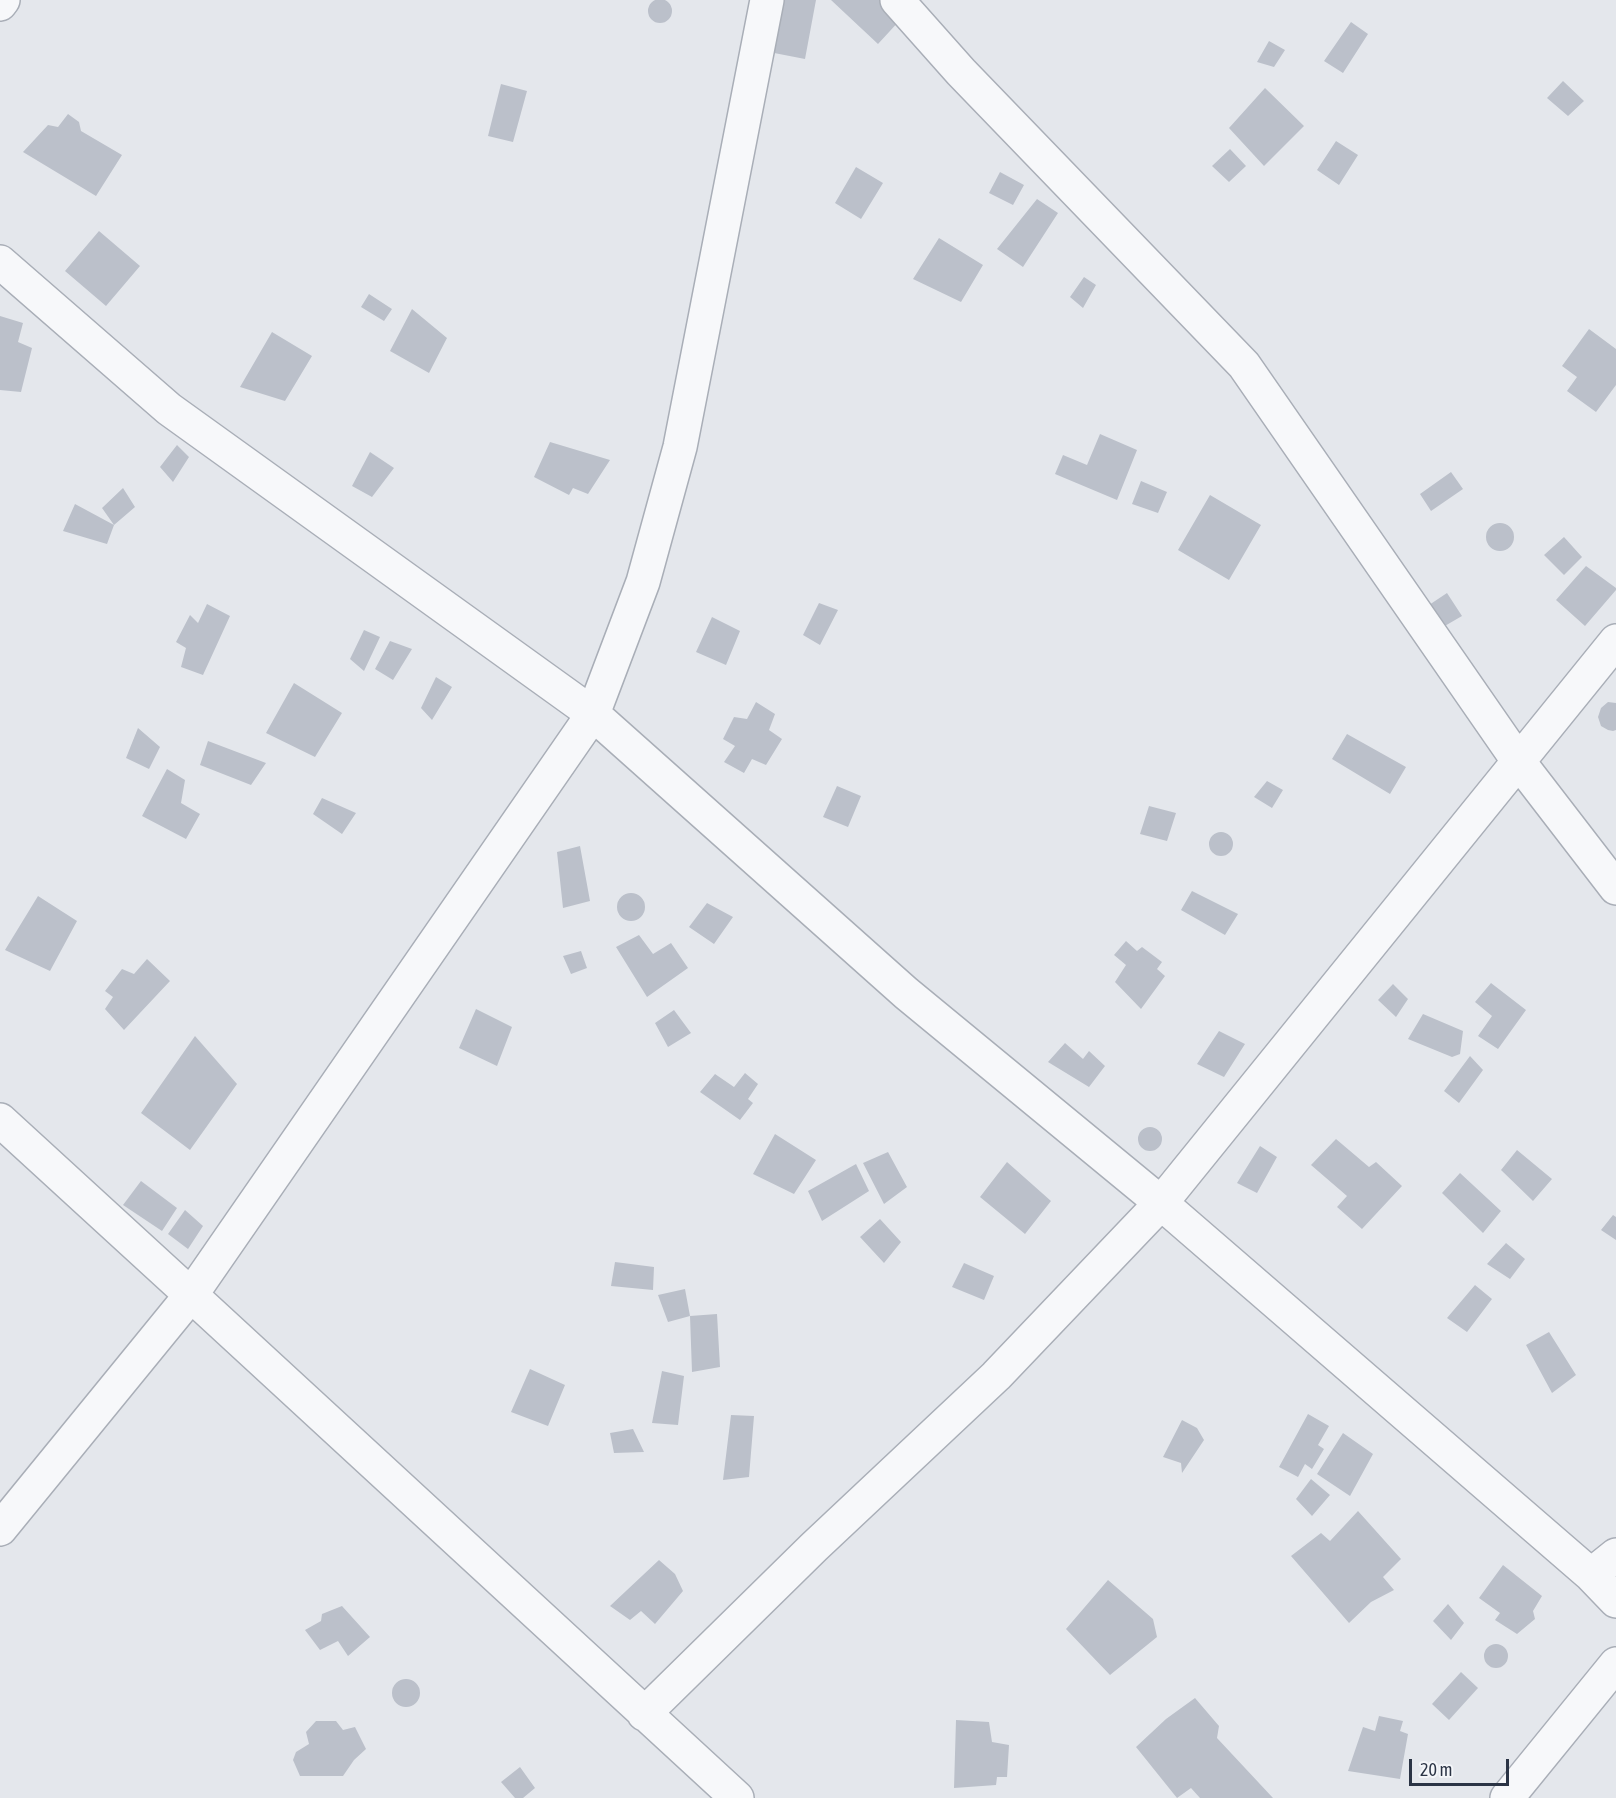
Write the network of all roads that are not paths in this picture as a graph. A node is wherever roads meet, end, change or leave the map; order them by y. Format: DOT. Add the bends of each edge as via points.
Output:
graph roads {
  1 [pos="3,0"];
  2 [pos="767,0"];
  3 [pos="897,0"];
  4 [pos="0,4"];
  5 [pos="0,262"];
  6 [pos="1616,641"];
  7 [pos="593,714"];
  8 [pos="1519,762"];
  9 [pos="1616,888"];
  10 [pos="0,1120"];
  11 [pos="1161,1203"];
  12 [pos="191,1295"];
  13 [pos="0,1529"];
  14 [pos="1604,1565"];
  15 [pos="1616,1601"];
  16 [pos="1616,1664"];
  17 [pos="644,1714"];
  18 [pos="737,1798"];
  19 [pos="1507,1798"];
  1 -- 4 [label="street"];
  2 -- 7 [label="street" via="680,447 643,582"];
  3 -- 8 [label="street" via="969,81 1244,365"];
  5 -- 7 [label="street" via="168,409"];
  6 -- 8 [label="street"];
  7 -- 11 [label="street" via="906,993"];
  7 -- 12 [label="street"];
  8 -- 9 [label="street"];
  8 -- 11 [label="street"];
  10 -- 12 [label="street"];
  11 -- 14 [label="street"];
  11 -- 17 [label="street" via="996,1376 814,1546"];
  12 -- 13 [label="street"];
  12 -- 17 [label="street"];
  14 -- 15 [label="street"];
  16 -- 19 [label="street"];
  17 -- 18 [label="street"];
}
